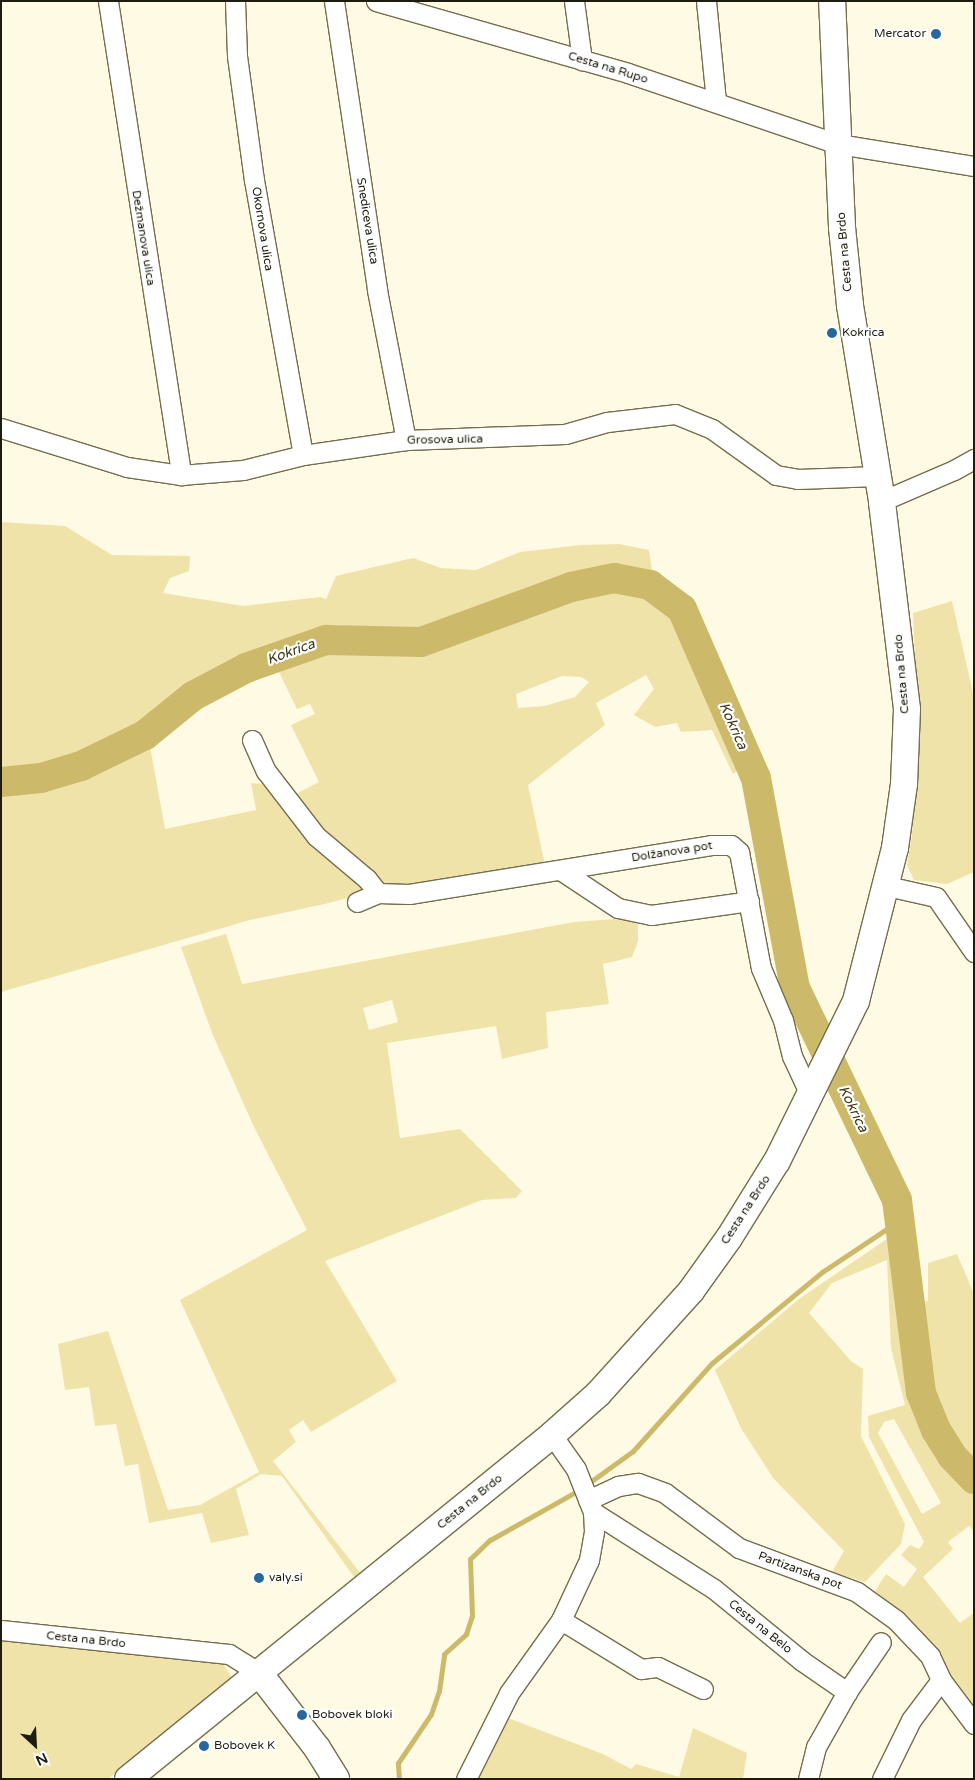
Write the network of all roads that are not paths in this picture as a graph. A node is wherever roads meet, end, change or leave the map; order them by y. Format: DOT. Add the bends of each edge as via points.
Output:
graph roads {
  1 [pos="108,1"];
  2 [pos="235,1"];
  3 [pos="334,1"];
  4 [pos="376,1"];
  5 [pos="574,1"];
  6 [pos="832,1"];
  7 [pos="707,2"];
  8 [pos="582,60"];
  9 [pos="716,102"];
  10 [pos="838,144"];
  11 [pos="974,166"];
  12 [pos="1,428"];
  13 [pos="406,440"];
  14 [pos="303,455"];
  15 [pos="974,459"];
  16 [pos="181,475"];
  17 [pos="879,488"];
  18 [pos="252,740"];
  19 [pos="562,871"];
  20 [pos="887,886"];
  21 [pos="378,893"];
  22 [pos="749,901"];
  23 [pos="358,902"];
  24 [pos="974,952"];
  25 [pos="811,1096"];
  26 [pos="552,1435"];
  27 [pos="590,1506"];
  28 [pos="561,1620"];
  29 [pos="1,1630"];
  30 [pos="881,1642"];
  31 [pos="259,1673"];
  32 [pos="941,1680"];
  33 [pos="703,1689"];
  34 [pos="847,1692"];
  35 [pos="974,1724"];
  36 [pos="128,1779"];
  37 [pos="336,1779"];
  38 [pos="466,1779"];
  39 [pos="808,1779"];
  40 [pos="882,1779"];
  1 -- 16 [label="street, Dežmanova ulica"];
  2 -- 14 [label="street, Okornova ulica" via="237,56 254,180"];
  3 -- 13 [label="street, Snediceva ulica" via="377,290"];
  4 -- 8 [label="street, Cesta na Rupo"];
  5 -- 8 [label="street"];
  6 -- 10 [label="street, Cesta na Brdo"];
  7 -- 9 [label="street"];
  8 -- 9 [label="street, Cesta na Rupo"];
  9 -- 10 [label="street, Cesta na Rupo" via="773,125"];
  10 -- 11 [label="street, Cesta na Rupo"];
  10 -- 17 [label="street, Cesta na Brdo" via="850,305"];
  12 -- 16 [label="street, Grosova ulica" via="127,467"];
  13 -- 14 [label="street, Grosova ulica"];
  13 -- 17 [label="street, Grosova ulica" via="564,434 607,422 675,414 712,429 776,475"];
  14 -- 16 [label="street, Grosova ulica" via="243,470"];
  15 -- 17 [label="street" via="954,470"];
  17 -- 20 [label="street, Cesta na Brdo" via="906,710 904,784"];
  18 -- 21 [label="street" via="266,771 316,836 366,878"];
  19 -- 21 [label="street, Dolžanova pot" via="409,894"];
  19 -- 22 [label="street" via="618,908 651,915"];
  19 -- 22 [label="street, Dolžanova pot" via="702,846 731,845 739,852"];
  20 -- 24 [label="street" via="936,897"];
  20 -- 25 [label="street, Cesta na Brdo" via="856,1001"];
  21 -- 23 [label="street, Dolžanova pot"];
  22 -- 25 [label="street, Dolžanova pot" via="761,968 783,1020 792,1056"];
  25 -- 26 [label="street, Cesta na Brdo" via="757,1195 691,1290 598,1394"];
  26 -- 27 [label="street" via="576,1469"];
  26 -- 31 [label="street, Cesta na Brdo"];
  27 -- 28 [label="street" via="594,1531 589,1560"];
  27 -- 32 [label="street, Partizanska pot" via="618,1486 638,1483 665,1493 739,1548 857,1592 896,1620 930,1656"];
  27 -- 34 [label="street, Cesta na Belo" via="714,1589 802,1661"];
  28 -- 33 [label="street" via="641,1669 658,1667"];
  28 -- 38 [label="street" via="502,1706"];
  29 -- 31 [label="street, Cesta na Brdo" via="228,1654"];
  30 -- 34 [label="street"];
  31 -- 36 [label="street"];
  31 -- 37 [label="street" via="317,1748"];
  32 -- 35 [label="street, Partizanska pot"];
  32 -- 40 [label="street" via="911,1720"];
  34 -- 39 [label="street" via="816,1747"];
}
